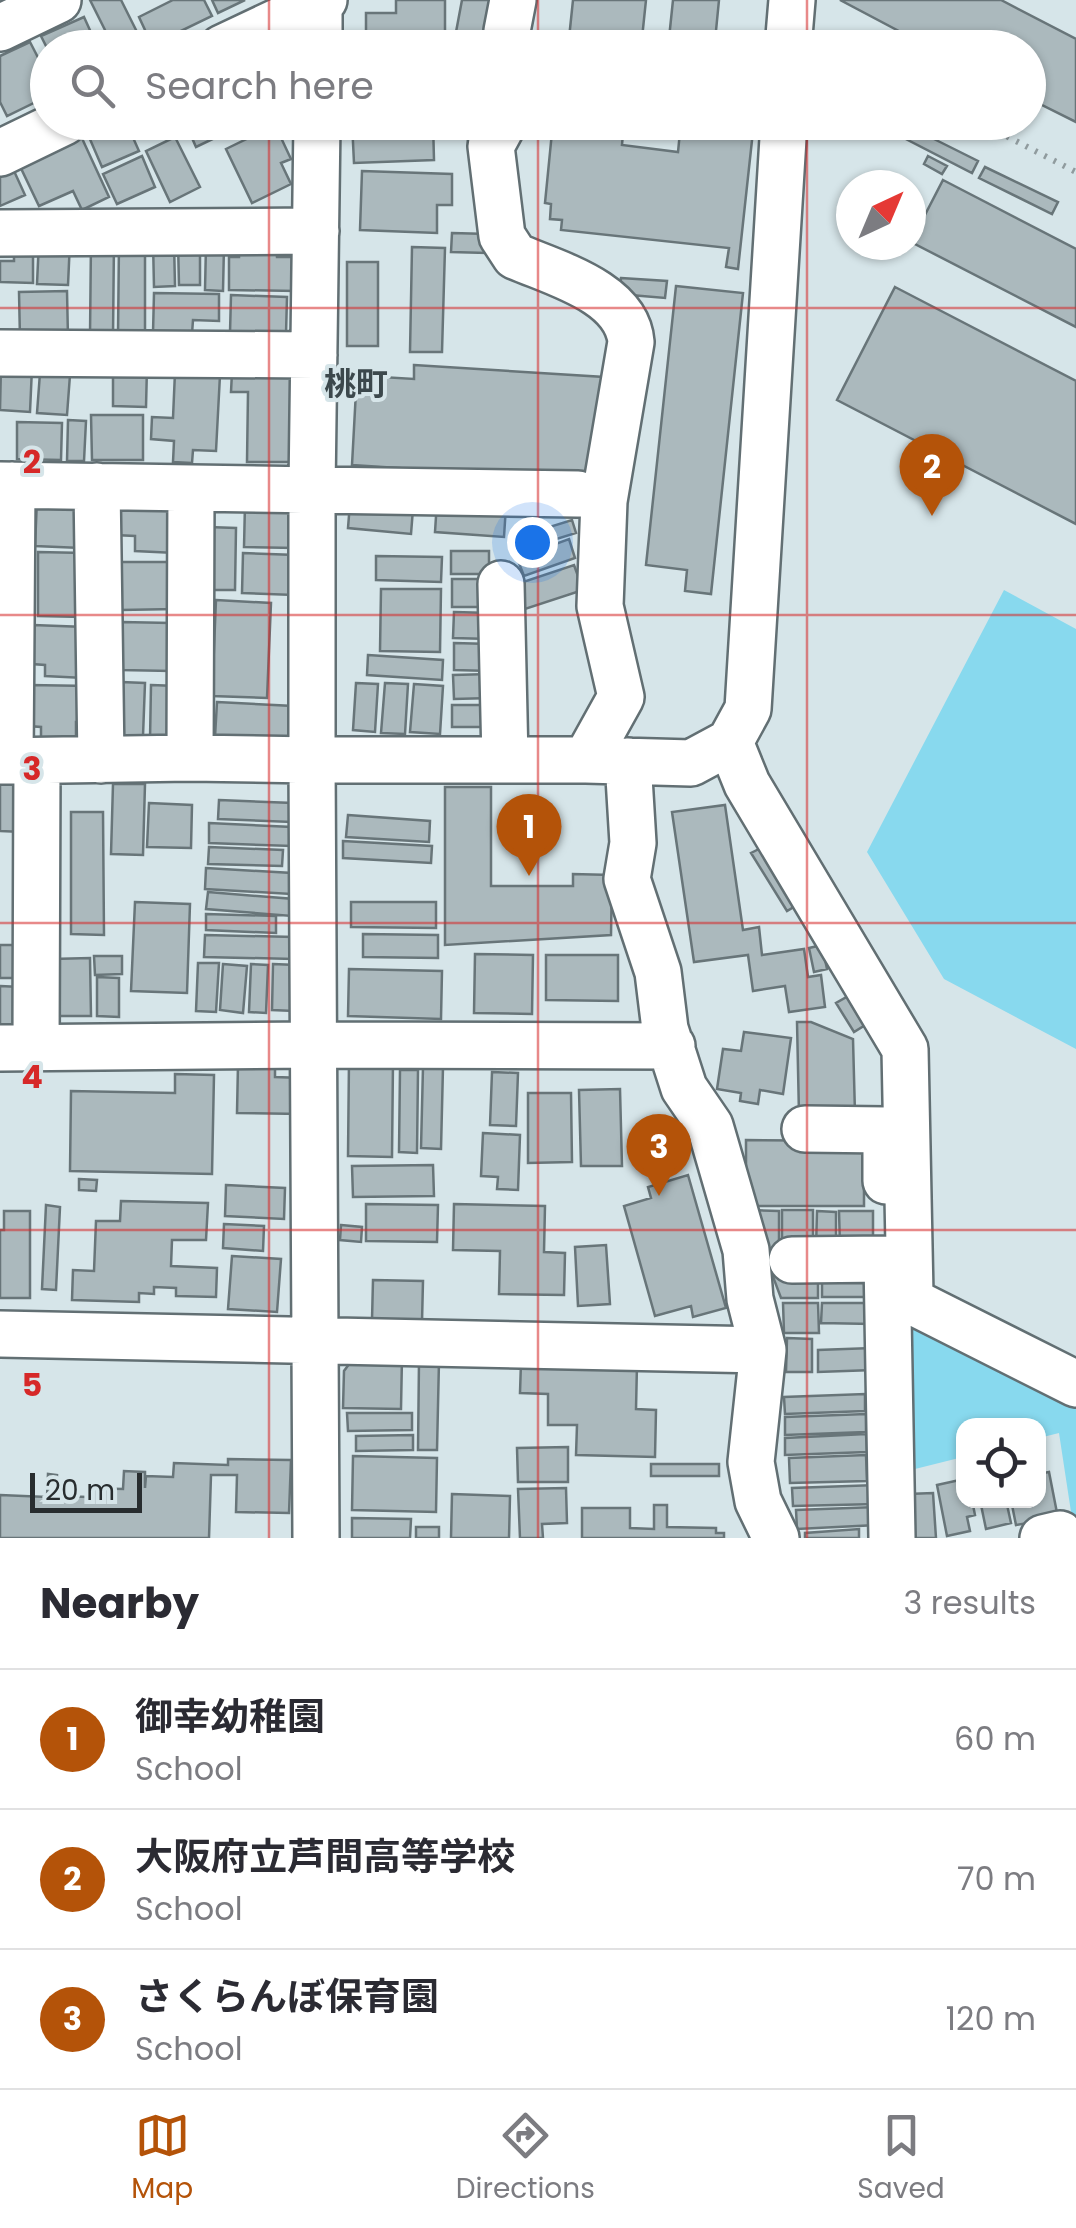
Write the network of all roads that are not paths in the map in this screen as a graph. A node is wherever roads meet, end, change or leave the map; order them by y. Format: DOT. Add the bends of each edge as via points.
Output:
graph roads {
  1 [pos="58,0"];
  2 [pos="320,0"];
  3 [pos="513,0"];
  4 [pos="792,0"];
  5 [pos="0,28"];
  6 [pos="259,30"];
  7 [pos="319,30"];
  8 [pos="507,30"];
  9 [pos="790,30"];
  10 [pos="30,139"];
  11 [pos="317,140"];
  12 [pos="494,140"];
  13 [pos="783,140"];
  14 [pos="0,154"];
  15 [pos="316,231"];
  16 [pos="0,234"];
  17 [pos="0,353"];
  18 [pos="314,356"];
  19 [pos="6,485"];
  20 [pos="97,486"];
  21 [pos="191,488"];
  22 [pos="312,489"];
  23 [pos="578,494"];
  24 [pos="502,584"];
  25 [pos="730,742"];
  26 [pos="190,758"];
  27 [pos="101,760"];
  28 [pos="312,760"];
  29 [pos="505,760"];
  30 [pos="607,760"];
  31 [pos="16,761"];
  32 [pos="313,1045"];
  33 [pos="672,1046"];
  34 [pos="18,1048"];
  35 [pos="804,1129"];
  36 [pos="888,1258"];
  37 [pos="792,1260"];
  38 [pos="0,1334"];
  39 [pos="316,1339"];
  40 [pos="764,1350"];
  41 [pos="1076,1384"];
  42 [pos="316,1538"];
  43 [pos="776,1538"];
  44 [pos="892,1538"];
  1 -- 5 [label="street"];
  2 -- 6 [label="street"];
  2 -- 7 [label="street"];
  3 -- 8 [label="street"];
  4 -- 9 [label="street"];
  10 -- 14 [label="street"];
  11 -- 15 [label="street"];
  12 -- 30 [label="street" via="508,248 600,295 630,330 604,501 600,606 621,696"];
  13 -- 25 [label="street" via="748,709"];
  15 -- 16 [label="street"];
  15 -- 18 [label="street"];
  17 -- 18 [label="street"];
  18 -- 22 [label="street"];
  19 -- 20 [label="street"];
  19 -- 31 [label="street"];
  20 -- 21 [label="street"];
  20 -- 27 [label="street"];
  21 -- 22 [label="street"];
  21 -- 26 [label="street"];
  22 -- 23 [label="street"];
  22 -- 28 [label="street"];
  24 -- 29 [label="street"];
  25 -- 30 [label="street" via="691,763"];
  25 -- 41 [label="street" via="747,784 905,1049 910,1295"];
  26 -- 27 [label="street"];
  26 -- 28 [label="street"];
  27 -- 31 [label="street"];
  28 -- 29 [label="street"];
  28 -- 32 [label="street"];
  29 -- 30 [label="street"];
  30 -- 33 [label="street" via="633,843 627,879 658,972"];
  31 -- 34 [label="street"];
  32 -- 33 [label="street"];
  32 -- 34 [label="street"];
  32 -- 39 [label="street"];
  33 -- 40 [label="street" via="684,1088 710,1126 746,1250"];
  35 -- 36 [label="street" via="886,1130"];
  36 -- 37 [label="street"];
  36 -- 44 [label="street"];
  38 -- 39 [label="street"];
  39 -- 40 [label="street"];
  39 -- 42 [label="street"];
  40 -- 43 [label="street" via="752,1462 758,1501"];
}
